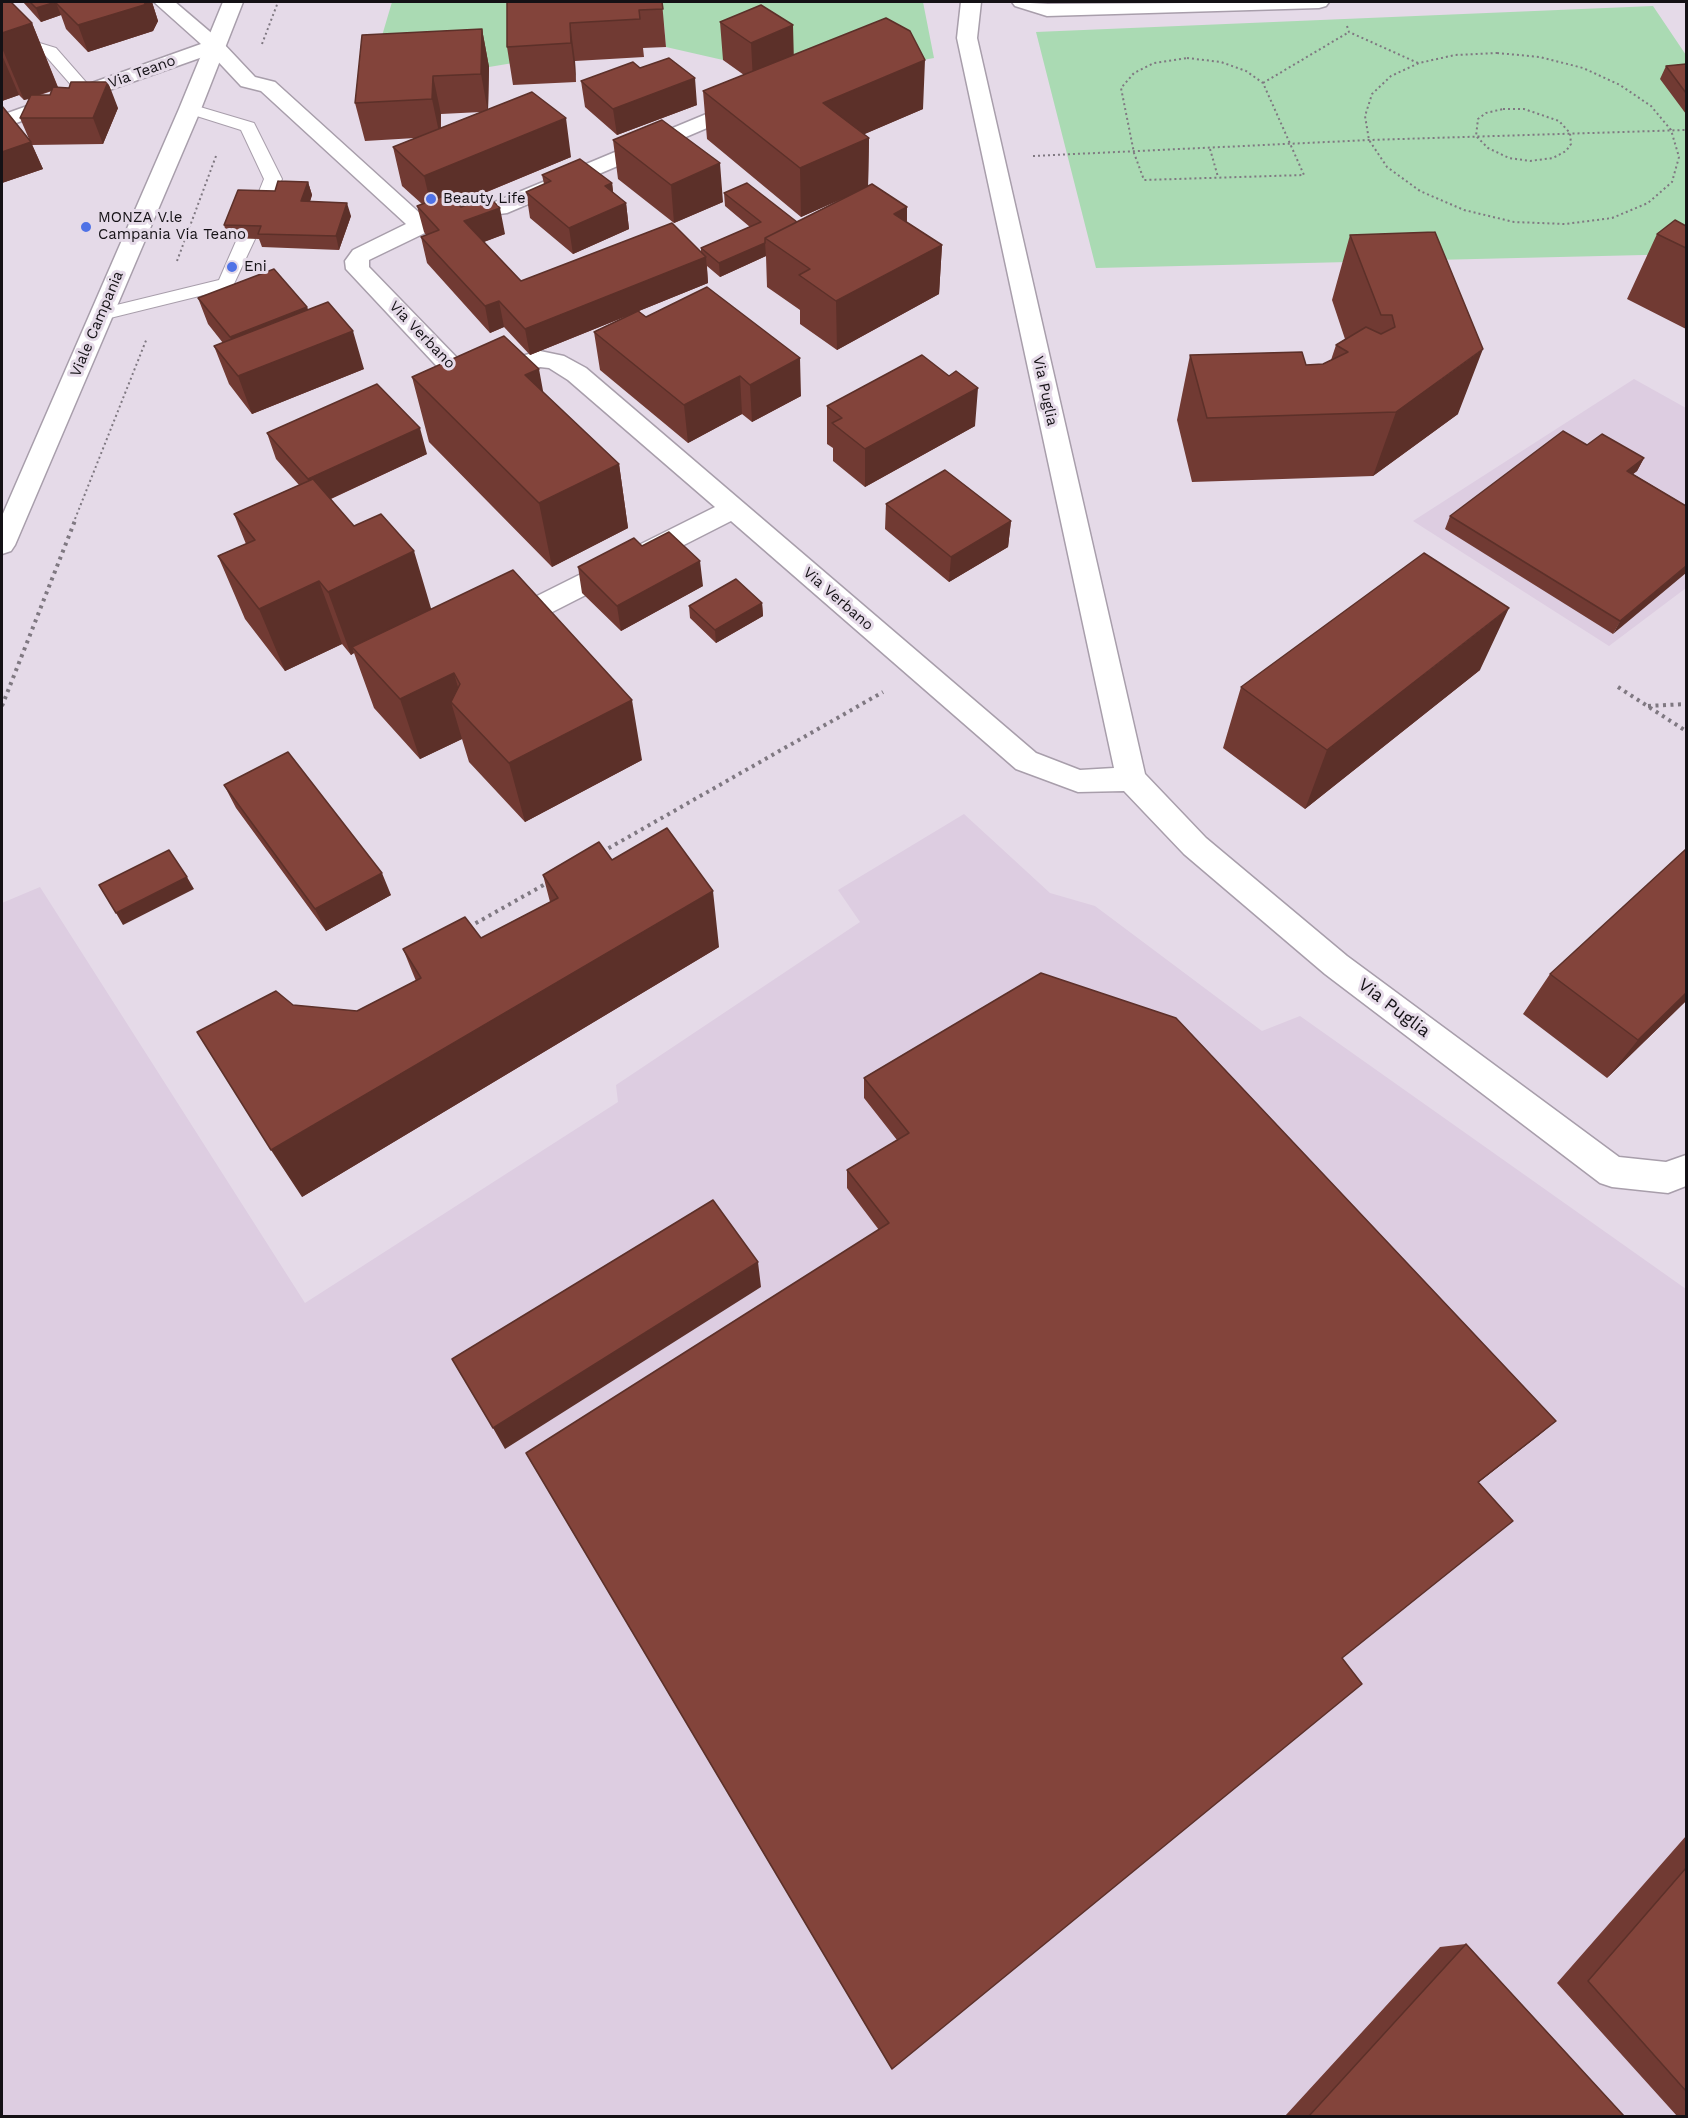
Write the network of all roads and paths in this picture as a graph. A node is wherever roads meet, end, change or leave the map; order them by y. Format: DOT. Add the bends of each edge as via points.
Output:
graph roads {
  1 [pos="164,2"];
  2 [pos="233,2"];
  3 [pos="278,2"];
  4 [pos="971,2"];
  5 [pos="1022,2"];
  6 [pos="1318,2"];
  7 [pos="1345,19"];
  8 [pos="1349,32"];
  9 [pos="33,46"];
  10 [pos="215,46"];
  11 [pos="1419,63"];
  12 [pos="248,82"];
  13 [pos="1263,82"];
  14 [pos="86,92"];
  15 [pos="761,99"];
  16 [pos="190,109"];
  17 [pos="2,122"];
  18 [pos="229,122"];
  19 [pos="1671,130"];
  20 [pos="1686,130"];
  21 [pos="1570,133"];
  22 [pos="1476,136"];
  23 [pos="1369,140"];
  24 [pos="1289,144"];
  25 [pos="1210,149"];
  26 [pos="1134,153"];
  27 [pos="993,157"];
  28 [pos="1218,177"];
  29 [pos="263,204"];
  30 [pos="421,226"];
  31 [pos="246,239"];
  32 [pos="162,300"];
  33 [pos="102,314"];
  34 [pos="734,508"];
  35 [pos="2,545"];
  36 [pos="480,636"];
  37 [pos="1618,687"];
  38 [pos="1686,704"];
  39 [pos="2,706"];
  40 [pos="859,706"];
  41 [pos="1648,706"];
  42 [pos="1686,731"];
  43 [pos="1131,779"];
  44 [pos="600,853"];
  45 [pos="559,876"];
  46 [pos="458,933"];
  47 [pos="1686,1170"];
  1 -- 10 [label="street"];
  2 -- 10 [label="street, Viale Campania"];
  3 -- 12 [label="path"];
  4 -- 27 [label="street, Via Puglia" via="967,38"];
  5 -- 6 [label="street" via="1047,10"];
  7 -- 8 [label="path"];
  8 -- 11 [label="path"];
  8 -- 13 [label="path"];
  9 -- 14 [label="lane" via="50,51"];
  10 -- 12 [label="street"];
  10 -- 14 [label="street, Via Teano"];
  10 -- 16 [label="street, Viale Campania"];
  11 -- 19 [label="path" via="1455,55 1497,53 1540,57 1582,68 1620,85 1651,106"];
  11 -- 23 [label="path" via="1391,76 1372,94 1365,116"];
  12 -- 30 [label="street" via="268,86"];
  13 -- 24 [label="path"];
  13 -- 26 [label="path" via="1221,62 1187,58 1154,63 1134,72 1121,88"];
  14 -- 17 [label="street, Via Teano"];
  15 -- 30 [label="street" via="499,208 457,213"];
  16 -- 18 [label="lane"];
  16 -- 33 [label="street, Viale Campania"];
  18 -- 29 [label="lane" via="248,127 273,179"];
  18 -- 32 [label="path"];
  19 -- 20 [label="path"];
  19 -- 21 [label="path"];
  19 -- 23 [label="path" via="1679,157 1672,182 1648,203 1612,218 1565,224 1514,222 1464,210 1420,191 1387,166"];
  21 -- 22 [label="path"];
  21 -- 22 [label="path" via="1571,144 1566,151 1553,158 1530,161 1498,153"];
  21 -- 22 [label="path" via="1545,114 1503,109 1478,119"];
  22 -- 23 [label="path"];
  23 -- 24 [label="path"];
  24 -- 25 [label="path"];
  24 -- 28 [label="path" via="1304,175"];
  25 -- 26 [label="path"];
  25 -- 28 [label="path"];
  26 -- 27 [label="path"];
  26 -- 28 [label="path" via="1144,180"];
  27 -- 43 [label="street, Via Puglia"];
  30 -- 34 [label="street, Via Verbano" via="361,255 358,269 455,371 481,375 523,362 555,361 577,374"];
  31 -- 32 [label="lane" via="226,284"];
  32 -- 33 [label="lane"];
  32 -- 39 [label="path"];
  33 -- 35 [label="street, Viale Campania"];
  34 -- 36 [label="street"];
  34 -- 43 [label="street, Via Verbano" via="1026,761 1078,781"];
  37 -- 41 [label="path"];
  38 -- 41 [label="path"];
  40 -- 44 [label="path"];
  41 -- 42 [label="path"];
  43 -- 47 [label="street, Via Puglia" via="1195,846 1336,965 1612,1172 1668,1178"];
  45 -- 46 [label="path"];
}
